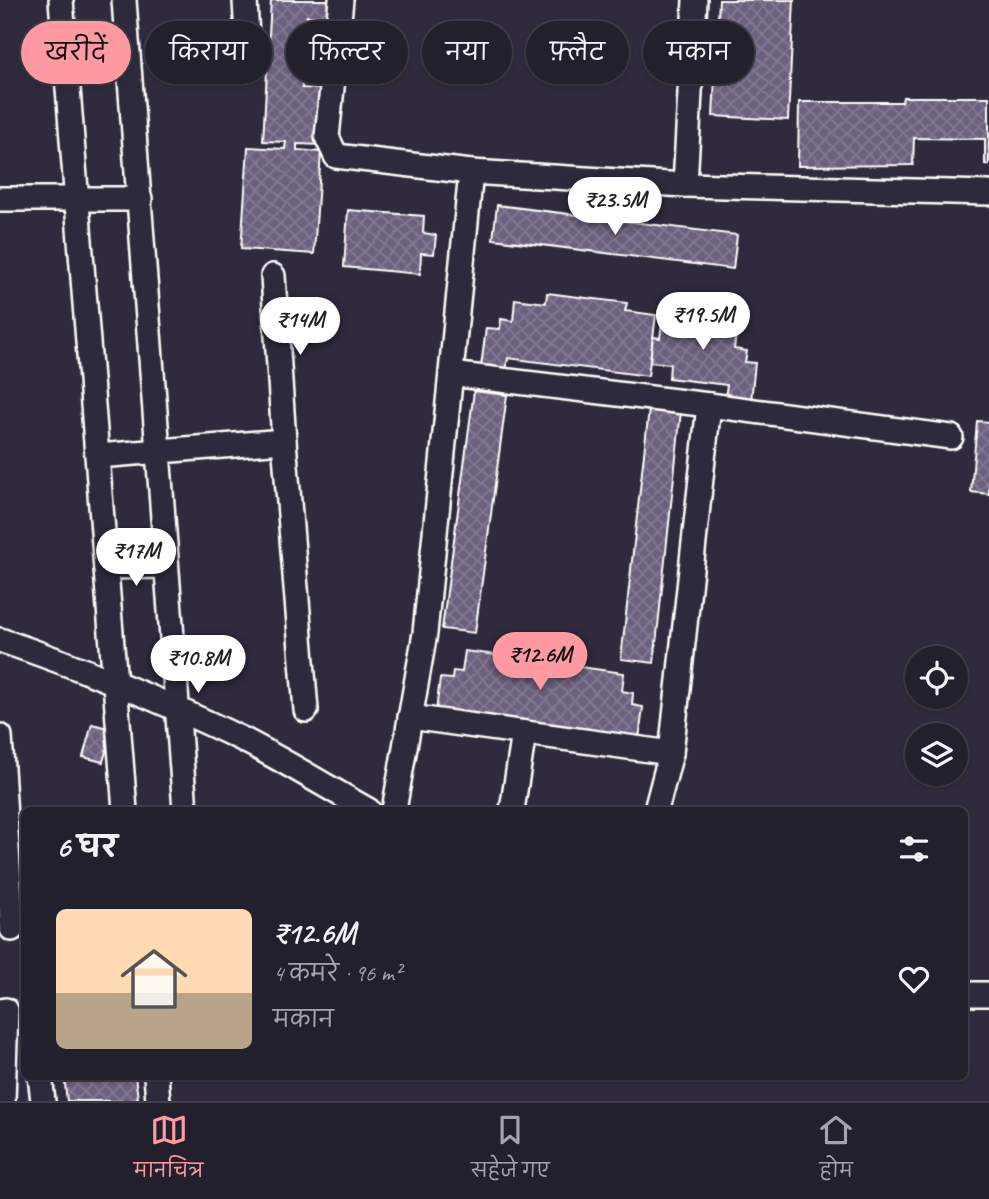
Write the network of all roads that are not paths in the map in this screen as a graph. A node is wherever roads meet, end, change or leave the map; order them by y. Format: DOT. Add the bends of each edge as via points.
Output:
graph roads {
  1 [pos="61,0"];
  2 [pos="124,0"];
  3 [pos="244,0"];
  4 [pos="341,0"];
  5 [pos="695,0"];
  6 [pos="245,21"];
  7 [pos="471,172"];
  8 [pos="685,185"];
  9 [pos="989,193"];
  10 [pos="77,198"];
  11 [pos="0,199"];
  12 [pos="140,199"];
  13 [pos="273,276"];
  14 [pos="450,374"];
  15 [pos="709,405"];
  16 [pos="951,437"];
  17 [pos="284,441"];
  18 [pos="158,452"];
  19 [pos="98,456"];
  20 [pos="166,566"];
  21 [pos="106,567"];
  22 [pos="0,640"];
  23 [pos="115,681"];
  24 [pos="177,708"];
  25 [pos="306,710"];
  26 [pos="410,717"];
  27 [pos="524,733"];
  28 [pos="0,736"];
  29 [pos="671,753"];
  30 [pos="125,807"];
  31 [pos="185,807"];
  32 [pos="363,807"];
  33 [pos="395,807"];
  34 [pos="512,807"];
  35 [pos="657,807"];
  36 [pos="12,929"];
  37 [pos="968,994"];
  38 [pos="989,994"];
  39 [pos="10,1010"];
  40 [pos="40,1080"];
  41 [pos="156,1080"];
  42 [pos="3,1101"];
  43 [pos="43,1101"];
  44 [pos="158,1101"];
  1 -- 10 [label="street"];
  2 -- 12 [label="street"];
  3 -- 6 [label="street"];
  4 -- 7 [label="street" via="327,137 336,156"];
  5 -- 8 [label="street"];
  7 -- 8 [label="street"];
  7 -- 14 [label="street"];
  8 -- 9 [label="street"];
  10 -- 11 [label="street"];
  10 -- 12 [label="street"];
  10 -- 19 [label="street"];
  12 -- 18 [label="street"];
  13 -- 17 [label="street"];
  14 -- 15 [label="street"];
  14 -- 26 [label="street" via="425,633"];
  15 -- 16 [label="street"];
  15 -- 29 [label="street"];
  17 -- 18 [label="street"];
  17 -- 25 [label="street"];
  18 -- 19 [label="street"];
  18 -- 20 [label="street"];
  19 -- 21 [label="street"];
  20 -- 21 [label="street"];
  20 -- 24 [label="street"];
  21 -- 23 [label="street"];
  22 -- 23 [label="street"];
  23 -- 24 [label="street"];
  23 -- 30 [label="street"];
  24 -- 31 [label="street"];
  24 -- 32 [label="street"];
  26 -- 27 [label="street"];
  26 -- 33 [label="street"];
  27 -- 29 [label="street"];
  27 -- 34 [label="street"];
  28 -- 36 [label="street"];
  29 -- 35 [label="street"];
  37 -- 38 [label="street"];
  39 -- 42 [label="street"];
  40 -- 43 [label="street"];
  41 -- 44 [label="street"];
}
